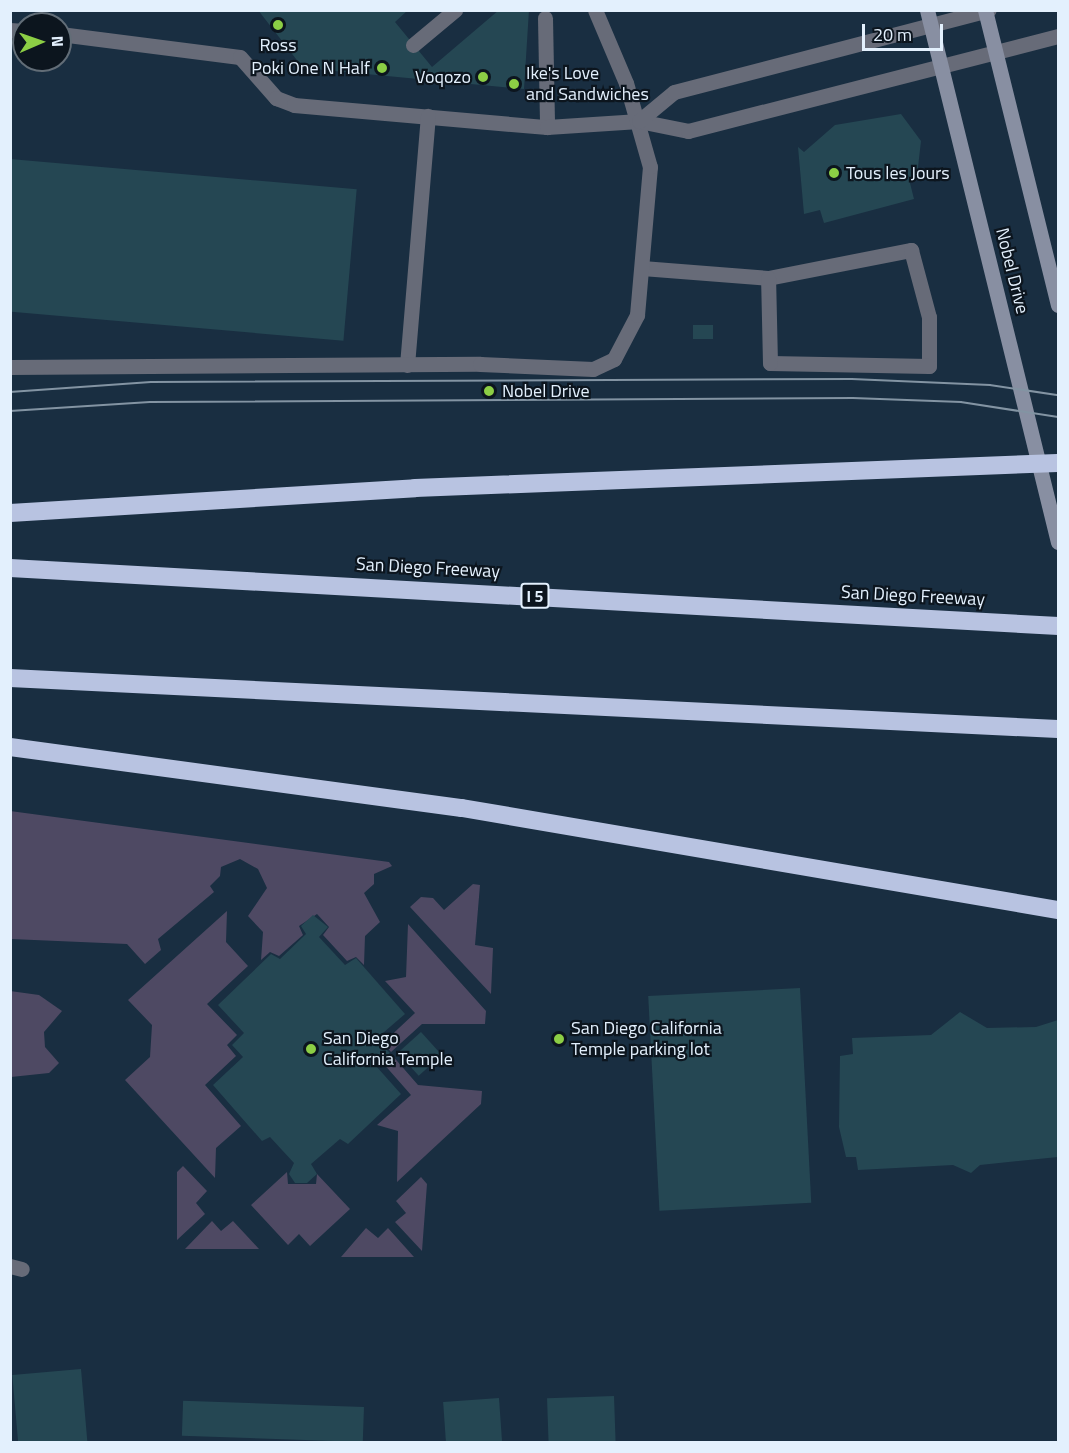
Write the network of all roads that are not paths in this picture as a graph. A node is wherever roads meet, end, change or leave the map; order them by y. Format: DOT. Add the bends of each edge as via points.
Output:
graph roads {
  1 [pos="454,10"];
  2 [pos="595,10"];
  3 [pos="927,10"];
  4 [pos="986,11"];
  5 [pos="545,18"];
  6 [pos="931,26"];
  7 [pos="72,35"];
  8 [pos="1059,36"];
  9 [pos="413,45"];
  10 [pos="996,52"];
  11 [pos="941,68"];
  12 [pos="428,116"];
  13 [pos="639,121"];
  14 [pos="547,127"];
  15 [pos="642,268"];
  16 [pos="768,278"];
  17 [pos="1059,305"];
  18 [pos="407,365"];
  19 [pos="10,367"];
  20 [pos="1059,463"];
  21 [pos="1040,464"];
  22 [pos="10,513"];
  23 [pos="1059,542"];
  24 [pos="10,568"];
  25 [pos="1059,626"];
  26 [pos="10,678"];
  27 [pos="1059,729"];
  28 [pos="10,747"];
  29 [pos="1059,910"];
  1 -- 9 [label="street"];
  2 -- 13 [label="street"];
  3 -- 6 [label="main road, Nobel Drive"];
  4 -- 6 [label="street"];
  4 -- 10 [label="main road, Nobel Drive"];
  5 -- 14 [label="street"];
  6 -- 11 [label="main road, Nobel Drive"];
  6 -- 13 [label="street" via="674,92"];
  7 -- 12 [label="street" via="240,57 276,98 294,105"];
  8 -- 10 [label="street"];
  10 -- 11 [label="street"];
  10 -- 17 [label="main road, Nobel Drive"];
  11 -- 13 [label="street" via="688,131"];
  11 -- 21 [label="main road, Nobel Drive"];
  12 -- 14 [label="street"];
  12 -- 18 [label="street"];
  13 -- 14 [label="street"];
  13 -- 15 [label="street" via="650,167"];
  15 -- 16 [label="street"];
  15 -- 18 [label="street" via="637,315 627,340 614,359 593,369"];
  16 -- 16 [label="street" via="911,250 929,317 928,366 770,363"];
  18 -- 19 [label="street"];
  20 -- 21 [label="highway"];
  21 -- 22 [label="highway" via="415,488"];
  21 -- 23 [label="main road, Nobel Drive"];
  24 -- 25 [label="highway, San Diego Freeway / I 5"];
  26 -- 27 [label="highway"];
  28 -- 29 [label="highway" via="462,808"];
}
